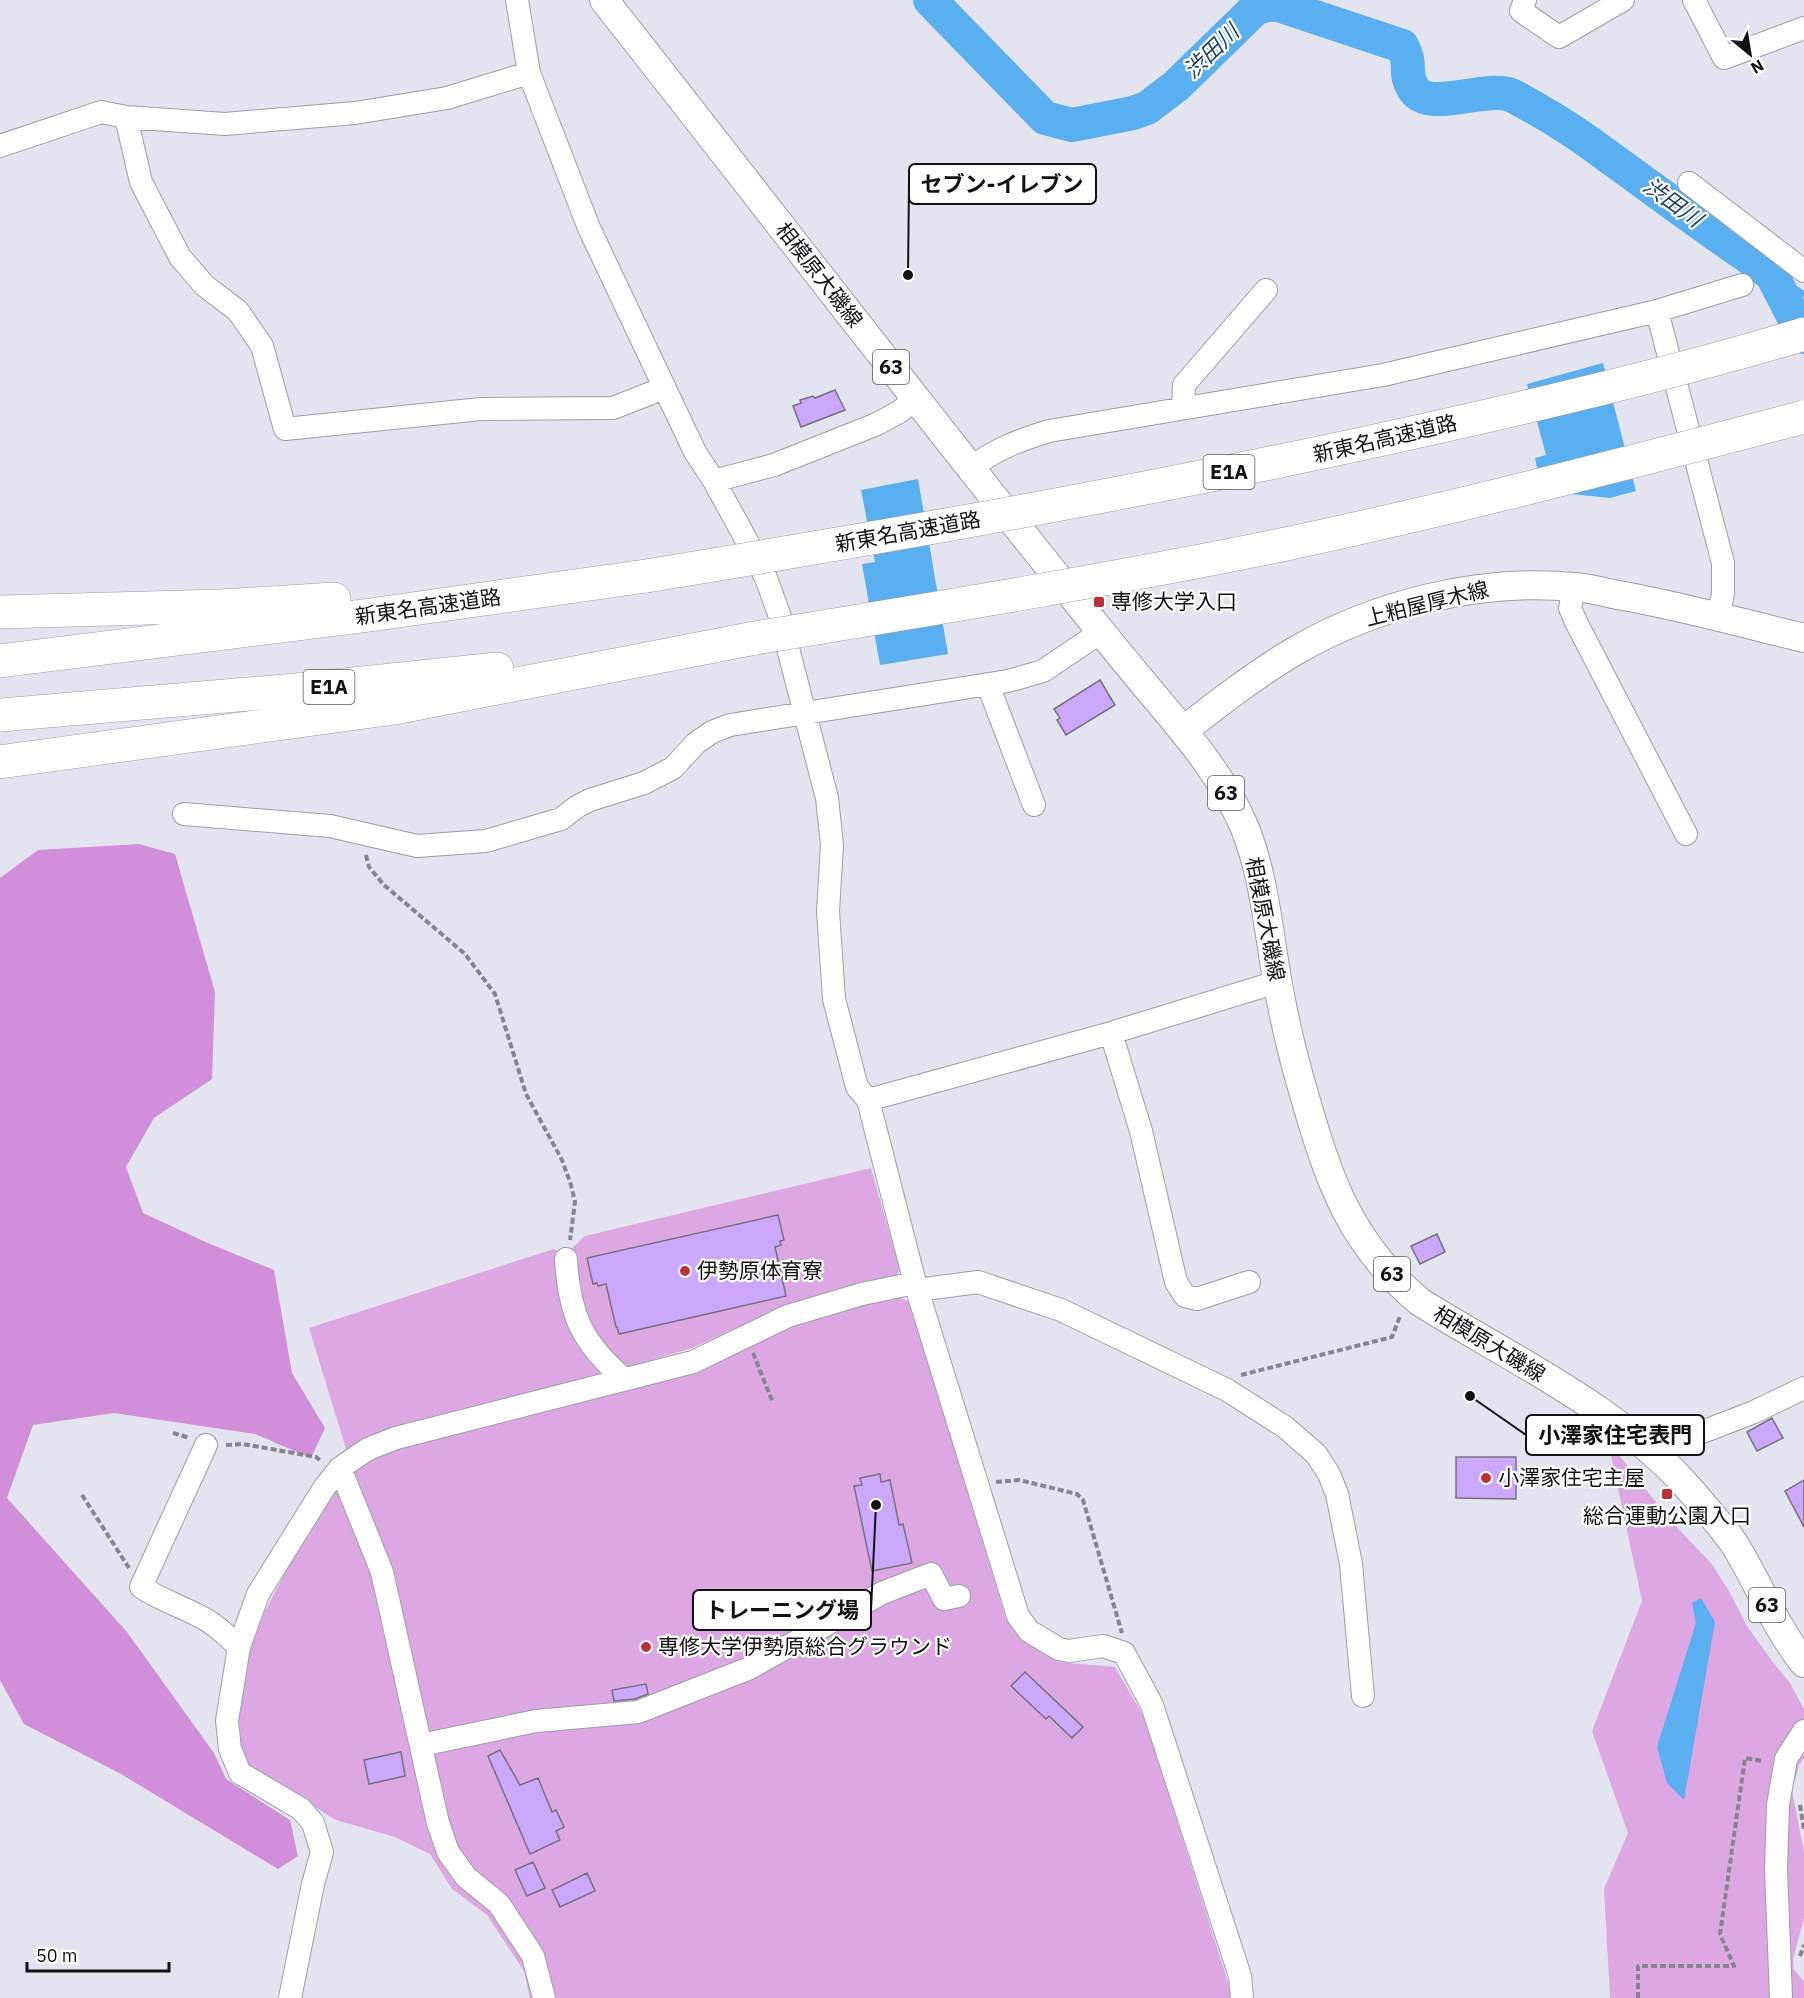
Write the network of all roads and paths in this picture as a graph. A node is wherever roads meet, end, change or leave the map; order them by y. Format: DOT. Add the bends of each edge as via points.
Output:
graph roads {
  1 [pos="517,0"];
  2 [pos="1525,0"];
  3 [pos="1623,0"];
  4 [pos="1694,0"];
  5 [pos="607,1"];
  6 [pos="1804,27"];
  7 [pos="529,73"];
  8 [pos="126,117"];
  9 [pos="0,146"];
  10 [pos="1689,183"];
  11 [pos="1804,272"];
  12 [pos="1742,285"];
  13 [pos="1266,290"];
  14 [pos="1657,311"];
  15 [pos="1804,334"];
  16 [pos="664,388"];
  17 [pos="916,399"];
  18 [pos="1183,408"];
  19 [pos="1804,417"];
  20 [pos="970,469"];
  21 [pos="714,481"];
  22 [pos="646,571"];
  23 [pos="1574,587"];
  24 [pos="0,612"];
  25 [pos="1718,617"];
  26 [pos="1101,632"];
  27 [pos="1804,638"];
  28 [pos="657,653"];
  29 [pos="0,661"];
  30 [pos="988,685"];
  31 [pos="805,714"];
  32 [pos="0,715"];
  33 [pos="1184,730"];
  34 [pos="0,762"];
  35 [pos="1025,797"];
  36 [pos="184,814"];
  37 [pos="1686,834"];
  38 [pos="370,836"];
  39 [pos="1277,982"];
  40 [pos="1111,1033"];
  41 [pos="868,1100"];
  42 [pos="566,1259"];
  43 [pos="1249,1282"];
  44 [pos="916,1287"];
  45 [pos="1409,1292"];
  46 [pos="746,1336"];
  47 [pos="624,1379"];
  48 [pos="1211,1382"];
  49 [pos="1804,1388"];
  50 [pos="773,1403"];
  51 [pos="173,1433"];
  52 [pos="206,1445"];
  53 [pos="1657,1456"];
  54 [pos="338,1470"];
  55 [pos="978,1483"];
  56 [pos="82,1495"];
  57 [pos="145,1579"];
  58 [pos="959,1596"];
  59 [pos="238,1647"];
  60 [pos="1124,1653"];
  61 [pos="1804,1663"];
  62 [pos="1363,1696"];
  63 [pos="1804,1731"];
  64 [pos="421,1746"];
  65 [pos="1763,1761"];
  66 [pos="290,1998"];
  67 [pos="544,1998"];
  68 [pos="1242,1998"];
  69 [pos="1638,1998"];
  70 [pos="1781,1998"];
  1 -- 7 [label="street"];
  2 -- 3 [label="street" via="1521,11 1559,37"];
  4 -- 6 [label="street" via="1724,58"];
  5 -- 17 [label="main road, 相模原大磯線 / 63"];
  7 -- 8 [label="street" via="447,98 355,112 225,124"];
  7 -- 16 [label="street" via="589,228"];
  8 -- 9 [label="street" via="101,112"];
  8 -- 16 [label="street" via="141,182 180,257 204,285 238,312 262,346 285,429 481,409 613,408"];
  10 -- 11 [label="street"];
  12 -- 14 [label="street"];
  13 -- 18 [label="street" via="1184,385"];
  14 -- 18 [label="street" via="1383,375"];
  14 -- 25 [label="street" via="1723,563"];
  15 -- 22 [label="highway, 新東名高速道路 / E1A, bridge" via="1529,406 1304,457 1068,504 797,551 699,560"];
  16 -- 21 [label="street" via="695,452"];
  17 -- 20 [label="main road, 相模原大磯線 / 63"];
  17 -- 21 [label="street" via="877,424 774,465"];
  18 -- 20 [label="street" via="1049,431 987,455"];
  19 -- 28 [label="highway, bridge" via="1492,497 1286,544 1019,595"];
  20 -- 26 [label="main road, 相模原大磯線 / 63"];
  21 -- 31 [label="street" via="766,578"];
  22 -- 24 [label="highway" via="366,598"];
  22 -- 29 [label="highway, 新東名高速道路" via="406,610"];
  23 -- 25 [label="main road, 上粕屋厚木線"];
  23 -- 33 [label="main road, 上粕屋厚木線" via="1501,586 1422,601 1349,624 1294,651"];
  23 -- 37 [label="street" via="1570,608 1576,622"];
  25 -- 27 [label="main road, 上粕屋厚木線"];
  26 -- 30 [label="street" via="1043,671"];
  26 -- 33 [label="main road, 相模原大磯線 / 63"];
  28 -- 32 [label="highway, E1A"];
  28 -- 34 [label="highway" via="394,708"];
  30 -- 31 [label="street"];
  30 -- 35 [label="street"];
  31 -- 38 [label="street" via="730,725 712,732 673,768 644,783 590,800 561,819 486,841 417,846"];
  31 -- 41 [label="street" via="827,798 832,845 828,911 834,999 857,1087"];
  33 -- 39 [label="main road, 相模原大磯線 / 63" via="1219,779 1242,822 1257,862"];
  36 -- 38 [label="street" via="330,826"];
  38 -- 42 [label="path" via="366,855 369,867 384,885 465,954 495,994 526,1094 562,1160 571,1185 575,1202"];
  39 -- 40 [label="street"];
  39 -- 45 [label="main road, 相模原大磯線 / 63" via="1299,1078 1340,1201 1370,1250"];
  40 -- 41 [label="street"];
  40 -- 43 [label="street" via="1141,1131 1176,1282 1185,1296 1197,1299"];
  41 -- 44 [label="street"];
  42 -- 47 [label="street" via="574,1314 592,1348"];
  44 -- 46 [label="street" via="862,1294 788,1316"];
  44 -- 48 [label="street" via="978,1282 1061,1310"];
  44 -- 55 [label="street"];
  45 -- 48 [label="path" via="1392,1337"];
  45 -- 53 [label="main road, 相模原大磯線 / 63" via="1576,1396"];
  46 -- 47 [label="street" via="693,1362"];
  46 -- 50 [label="path"];
  47 -- 54 [label="street" via="396,1438 368,1449"];
  48 -- 62 [label="street" via="1285,1427 1316,1454 1329,1474 1337,1494 1351,1564"];
  49 -- 53 [label="street" via="1671,1444"];
  51 -- 52 [label="path"];
  52 -- 54 [label="path" via="243,1444 316,1457"];
  52 -- 57 [label="street"];
  53 -- 61 [label="main road, 相模原大磯線 / 63" via="1734,1545 1778,1628"];
  54 -- 59 [label="street" via="258,1594"];
  54 -- 64 [label="street" via="382,1572"];
  55 -- 60 [label="street" via="1018,1616 1029,1630 1059,1649 1103,1646"];
  55 -- 60 [label="path" via="1019,1480 1077,1494 1083,1500 1127,1647"];
  56 -- 57 [label="path" via="133,1574"];
  57 -- 59 [label="street" via="141,1587 199,1616"];
  58 -- 64 [label="street" via="944,1599 931,1574 882,1593 750,1668 638,1712 536,1721"];
  59 -- 66 [label="street" via="227,1721 230,1749 240,1773 301,1809 313,1823 322,1852"];
  60 -- 68 [label="street" via="1152,1706 1240,1976"];
  63 -- 70 [label="street" via="1786,1759 1778,1805"];
  64 -- 67 [label="street" via="447,1852 466,1877 499,1904 533,1956"];
  65 -- 69 [label="path" via="1745,1758 1720,1934 1734,1966 1638,1966"];
}
